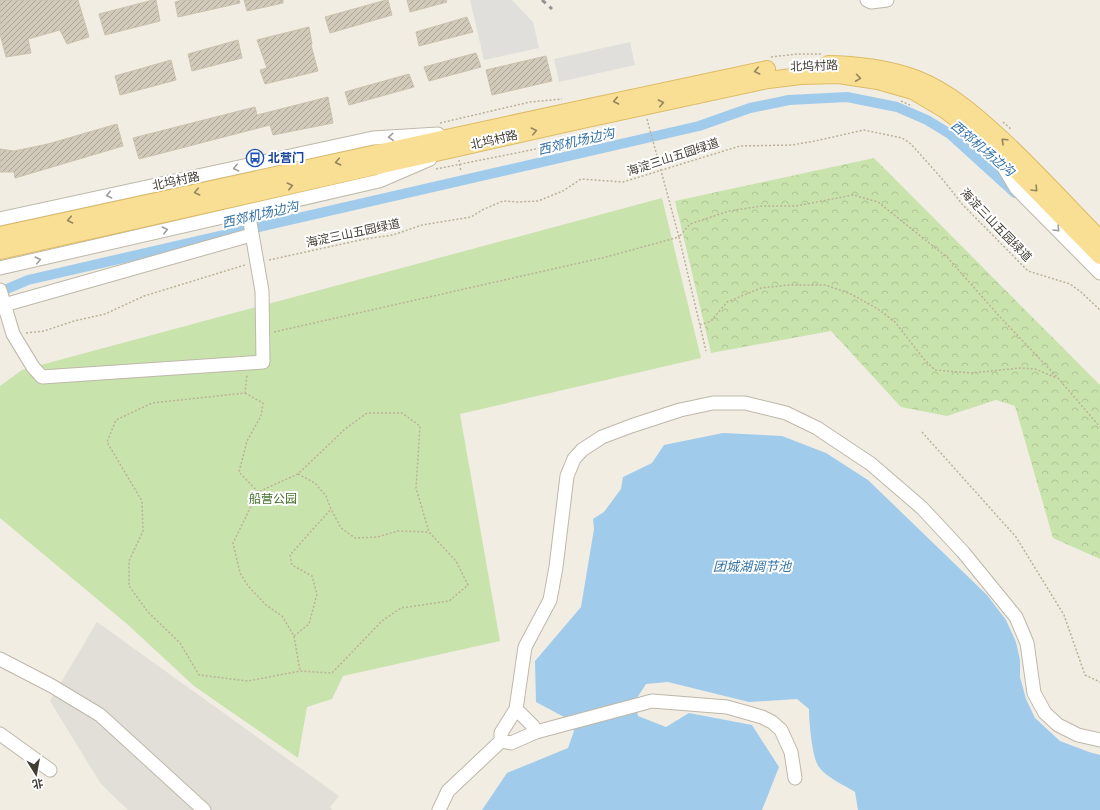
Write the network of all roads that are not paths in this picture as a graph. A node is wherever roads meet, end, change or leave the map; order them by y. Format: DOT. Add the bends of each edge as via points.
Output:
graph roads {
  1 [pos="867,0"];
  2 [pos="887,0"];
  3 [pos="472,132"];
  4 [pos="989,144"];
  5 [pos="456,154"];
  6 [pos="248,211"];
  7 [pos="0,219"];
  8 [pos="251,232"];
  9 [pos="1100,239"];
  10 [pos="2,243"];
  11 [pos="1100,256"];
  12 [pos="0,268"];
  13 [pos="1100,273"];
  14 [pos="1,300"];
  15 [pos="0,659"];
  16 [pos="516,709"];
  17 [pos="536,732"];
  18 [pos="0,734"];
  19 [pos="1100,740"];
  20 [pos="501,742"];
  21 [pos="50,770"];
  22 [pos="795,778"];
  23 [pos="204,810"];
  24 [pos="439,810"];
  1 -- 2 [label="street"];
  3 -- 7 [label="street, 北坞村路, one-way" via="373,138"];
  9 -- 3 [label="main road, 北坞村路, one-way" via="1022,158 954,99 918,79 879,69 838,64 799,65 766,70"];
  3 -- 10 [label="main road, 北坞村路, one-way"];
  5 -- 4 [label="main road, 北坞村路, one-way" via="768,80 838,75 878,81 914,91 945,110"];
  4 -- 11 [label="main road, 北坞村路, one-way"];
  4 -- 13 [label="street, 北坞村路, one-way" via="1016,188"];
  5 -- 6 [label="street, 北坞村路" via="379,181"];
  10 -- 5 [label="main road, 北坞村路, one-way"];
  6 -- 8 [label="street"];
  12 -- 6 [label="street, 北坞村路, one-way"];
  8 -- 14 [label="street"];
  8 -- 14 [label="street" via="262,291 263,362 42,377 13,334"];
  15 -- 23 [label="street" via="100,715"];
  16 -- 17 [label="street"];
  16 -- 19 [label="street" via="525,646 550,600 567,476 574,459 582,450 602,437 680,410 713,403 745,404 786,413 817,428 871,464 922,508 963,552 1016,617 1027,643 1034,694 1045,713 1058,725 1078,735"];
  16 -- 20 [label="street" via="502,733"];
  17 -- 20 [label="street" via="511,743"];
  17 -- 22 [label="street" via="652,701 728,707 762,717 781,730 791,752"];
  18 -- 21 [label="street"];
  20 -- 24 [label="street" via="448,791"];
}
